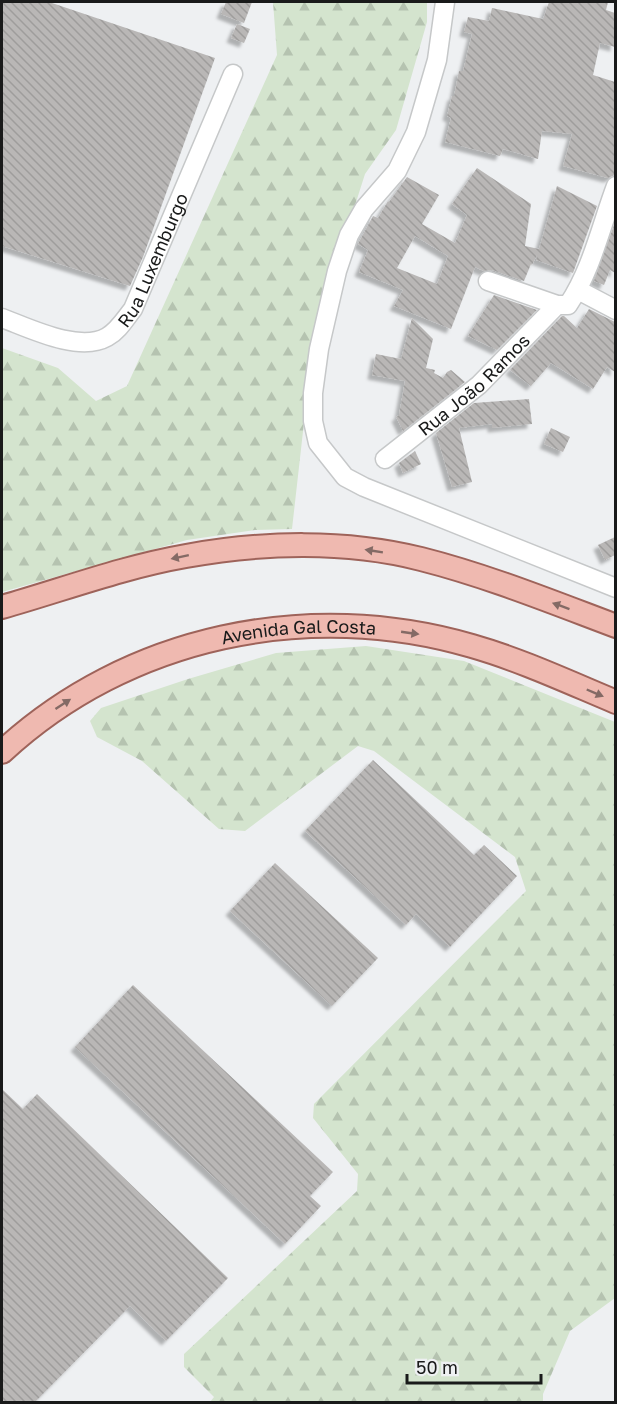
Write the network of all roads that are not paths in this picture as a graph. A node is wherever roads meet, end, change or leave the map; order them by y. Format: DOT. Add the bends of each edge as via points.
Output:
graph roads {
  1 [pos="445,2"];
  2 [pos="233,74"];
  3 [pos="615,186"];
  4 [pos="488,281"];
  5 [pos="578,290"];
  6 [pos="557,305"];
  7 [pos="615,310"];
  8 [pos="2,318"];
  9 [pos="386,459"];
  10 [pos="615,588"];
  11 [pos="2,607"];
  12 [pos="615,626"];
  13 [pos="615,702"];
  14 [pos="2,753"];
  1 -- 10 [label="street" via="437,60 416,132 397,171 364,209 337,271 313,393 318,443 345,477"];
  2 -- 8 [label="street, Rua Luxemburgo" via="133,309 121,325 106,338 89,343 66,340"];
  3 -- 5 [label="street"];
  4 -- 6 [label="street"];
  5 -- 6 [label="street, Rua João Ramos" via="568,305"];
  5 -- 7 [label="street"];
  6 -- 9 [label="street, Rua João Ramos" via="479,385"];
  12 -- 11 [label="main road, one-way" via="479,576 420,559 313,546 258,547 186,556"];
  14 -- 13 [label="main road, Avenida Gal Costa, one-way" via="68,700 145,660 194,643 254,631 313,626 367,627 471,645"];
}
